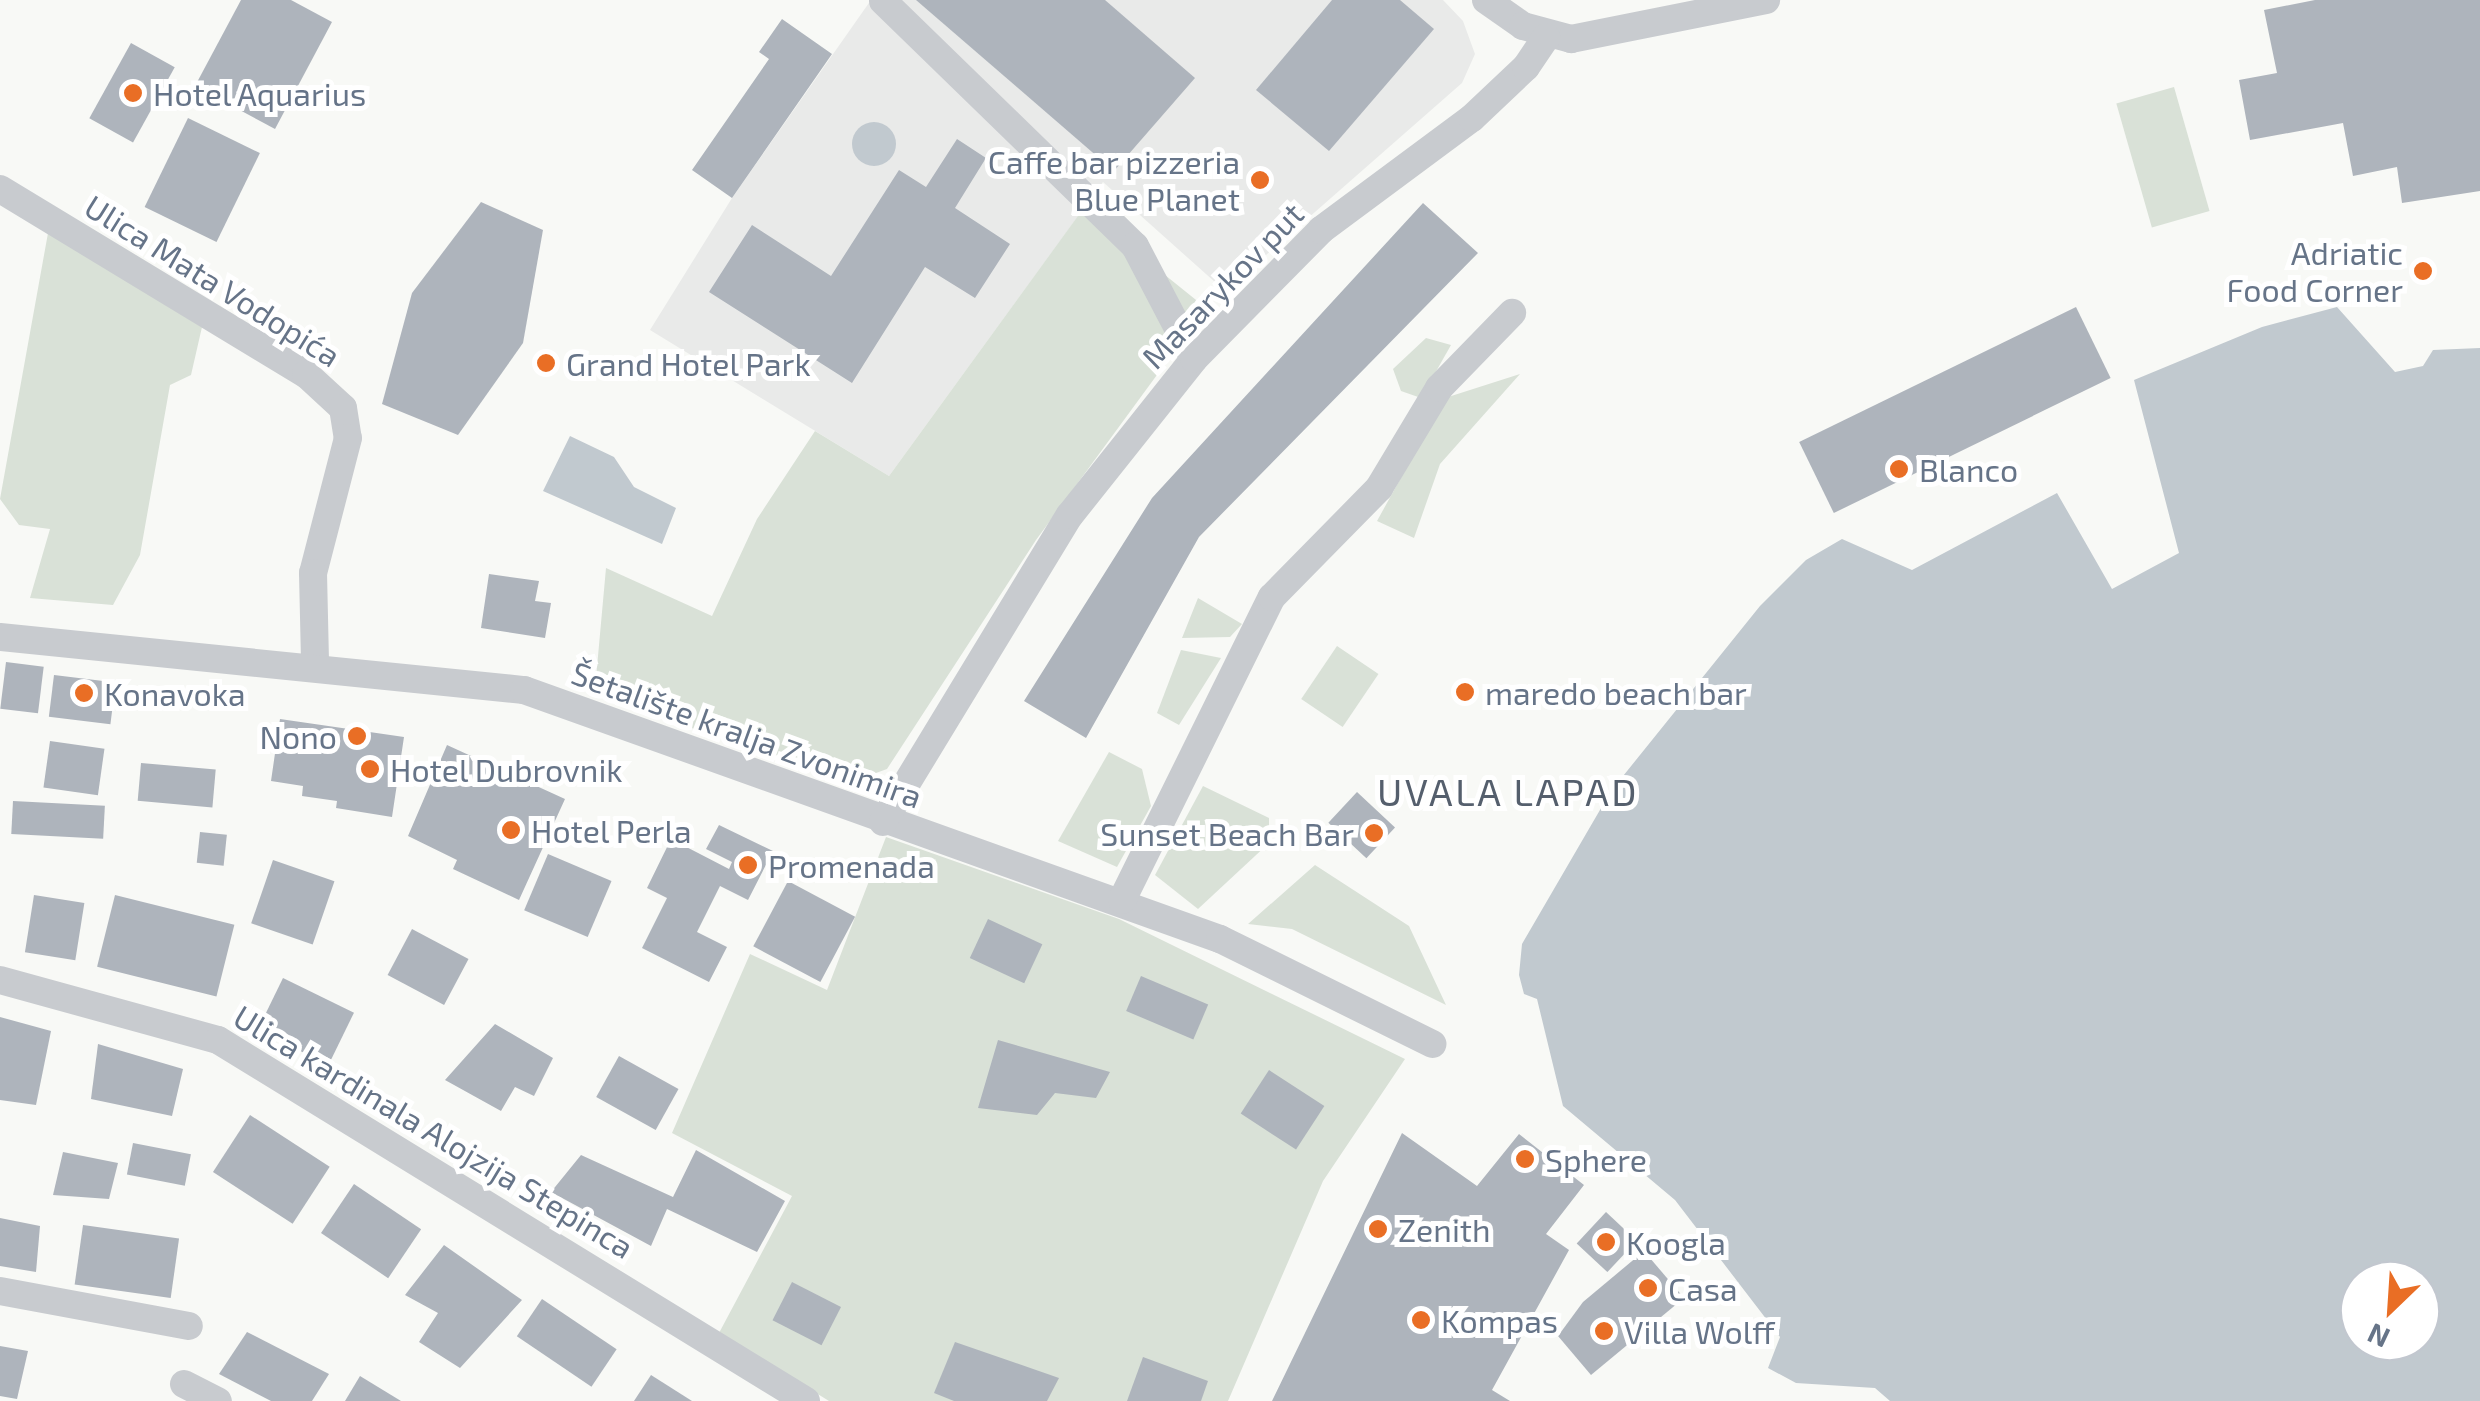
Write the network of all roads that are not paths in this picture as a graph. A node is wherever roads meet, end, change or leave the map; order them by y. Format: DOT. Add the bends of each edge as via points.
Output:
graph roads {
  1 [pos="1486,0"];
  2 [pos="1766,0"];
  3 [pos="883,1"];
  4 [pos="1546,37"];
  5 [pos="0,190"];
  6 [pos="1512,312"];
  7 [pos="1194,359"];
  8 [pos="0,636"];
  9 [pos="315,664"];
  10 [pos="883,822"];
  11 [pos="1122,900"];
  12 [pos="0,980"];
  13 [pos="1432,1044"];
  14 [pos="0,1292"];
  15 [pos="188,1326"];
  16 [pos="184,1384"];
  17 [pos="218,1401"];
  18 [pos="806,1401"];
  1 -- 4 [label="street"];
  2 -- 4 [label="street" via="1601,36"];
  3 -- 7 [label="street" via="1136,246"];
  4 -- 7 [label="street, Masarykov put" via="1526,67 1472,118 1321,230"];
  5 -- 9 [label="street, Ulica Mata Vodopića" via="332,393 343,408 348,438 313,573"];
  6 -- 11 [label="street" via="1440,388 1379,488 1272,597"];
  7 -- 10 [label="street, Masarykov put" via="1116,452 1020,590"];
  8 -- 9 [label="street, Šetalište kralja Zvonimira"];
  9 -- 10 [label="street, Šetalište kralja Zvonimira" via="524,690"];
  10 -- 11 [label="street, Šetalište kralja Zvonimira"];
  11 -- 13 [label="street, Šetalište kralja Zvonimira" via="1270,962"];
  12 -- 18 [label="street, Ulica kardinala Alojzija Stepinca" via="218,1040"];
  14 -- 15 [label="street"];
  16 -- 17 [label="street"];
}
